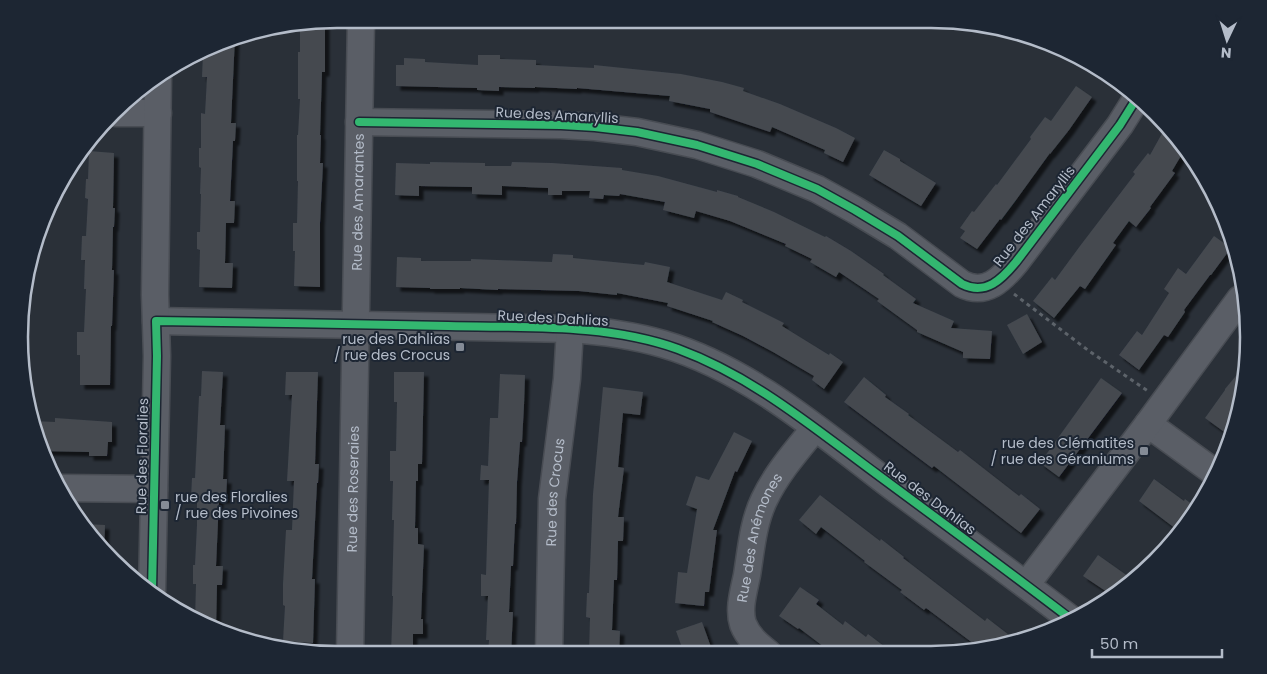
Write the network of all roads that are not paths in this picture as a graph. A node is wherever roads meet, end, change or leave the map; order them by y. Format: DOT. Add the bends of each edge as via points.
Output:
graph roads {
  1 [pos="361,28"];
  2 [pos="158,85"];
  3 [pos="1134,104"];
  4 [pos="123,113"];
  5 [pos="158,113"];
  6 [pos="359,122"];
  7 [pos="1238,302"];
  8 [pos="156,320"];
  9 [pos="356,324"];
  10 [pos="570,329"];
  11 [pos="1148,424"];
  12 [pos="815,428"];
  13 [pos="1210,469"];
  14 [pos="67,488"];
  15 [pos="154,489"];
  16 [pos="152,585"];
  17 [pos="1026,585"];
  18 [pos="1066,615"];
  19 [pos="350,646"];
  20 [pos="549,646"];
  21 [pos="760,646"];
  1 -- 6 [label="street, Rue des Amarantes"];
  2 -- 5 [label="street, Rue des Floralies"];
  3 -- 6 [label="street, Rue des Amaryllis" via="1007,274 982,288 962,284 898,236 817,189 757,164 697,145 595,127"];
  4 -- 5 [label="street"];
  5 -- 8 [label="street, Rue des Floralies"];
  6 -- 9 [label="street, Rue des Amarantes"];
  7 -- 11 [label="street"];
  8 -- 9 [label="street, Rue des Dahlias"];
  8 -- 15 [label="street, Rue des Floralies"];
  9 -- 10 [label="street, Rue des Dahlias"];
  9 -- 19 [label="street, Rue des Roseraies"];
  10 -- 12 [label="street, Rue des Dahlias" via="634,337 693,355 750,383"];
  10 -- 20 [label="street, Rue des Crocus" via="552,499"];
  11 -- 13 [label="street"];
  11 -- 17 [label="street"];
  12 -- 17 [label="street, Rue des Dahlias"];
  12 -- 21 [label="street, Rue des Anémones" via="769,490 753,535 742,612 751,639"];
  14 -- 15 [label="street"];
  15 -- 16 [label="street, Rue des Floralies"];
  17 -- 18 [label="street, Rue des Dahlias"];
}
